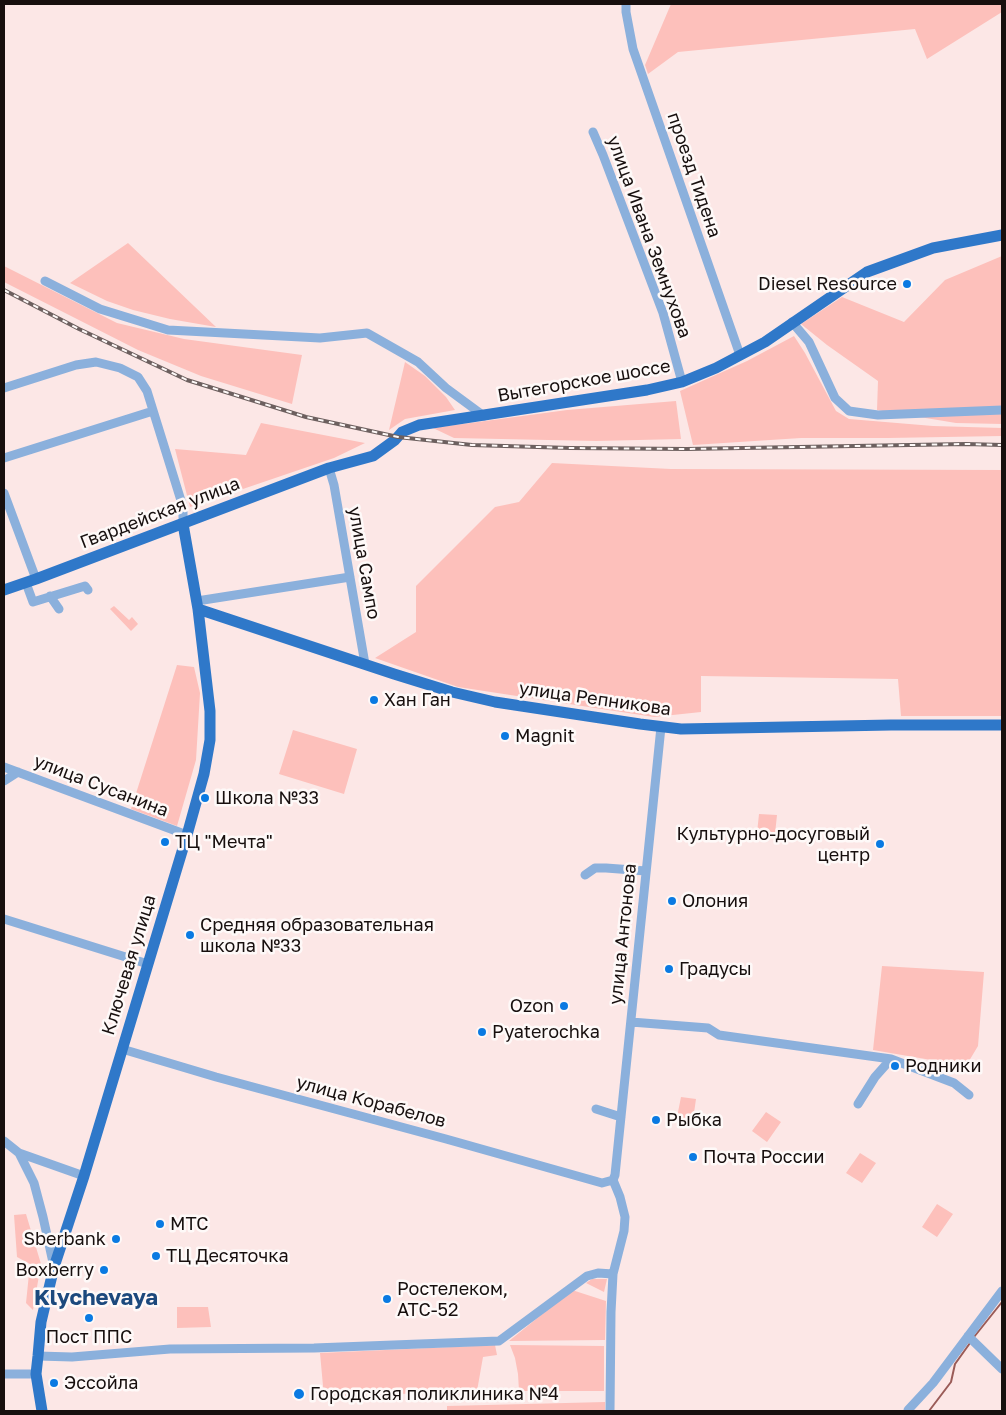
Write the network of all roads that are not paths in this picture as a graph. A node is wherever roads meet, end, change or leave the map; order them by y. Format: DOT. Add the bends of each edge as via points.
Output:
graph roads {
  1 [pos="626,4"];
  2 [pos="592,132"];
  3 [pos="1002,235"];
  4 [pos="45,281"];
  5 [pos="792,322"];
  6 [pos="740,355"];
  7 [pos="682,382"];
  8 [pos="4,388"];
  9 [pos="1002,410"];
  10 [pos="153,411"];
  11 [pos="484,416"];
  12 [pos="4,458"];
  13 [pos="329,468"];
  14 [pos="4,493"];
  15 [pos="183,524"];
  16 [pos="350,577"];
  17 [pos="31,581"];
  18 [pos="4,590"];
  19 [pos="88,590"];
  20 [pos="50,596"];
  21 [pos="197,605"];
  22 [pos="59,609"];
  23 [pos="365,664"];
  24 [pos="1002,725"];
  25 [pos="661,727"];
  26 [pos="4,767"];
  27 [pos="18,772"];
  28 [pos="4,781"];
  29 [pos="187,836"];
  30 [pos="646,871"];
  31 [pos="585,875"];
  32 [pos="4,919"];
  33 [pos="148,964"];
  34 [pos="630,1022"];
  35 [pos="122,1049"];
  36 [pos="891,1059"];
  37 [pos="969,1095"];
  38 [pos="858,1104"];
  39 [pos="596,1109"];
  40 [pos="621,1117"];
  41 [pos="4,1141"];
  42 [pos="19,1153"];
  43 [pos="84,1176"];
  44 [pos="613,1180"];
  45 [pos="54,1267"];
  46 [pos="613,1274"];
  47 [pos="1002,1291"];
  48 [pos="971,1339"];
  49 [pos="38,1356"];
  50 [pos="1002,1369"];
  51 [pos="4,1374"];
  52 [pos="36,1374"];
  53 [pos="908,1410"];
  54 [pos="42,1411"];
  55 [pos="610,1411"];
  1 -- 6 [label="street, проезд Тидена" via="633,49"];
  2 -- 7 [label="street, улица Ивана Земнухова" via="663,313"];
  3 -- 5 [label="main road, Вытегорское шоссе" via="933,248 867,272"];
  4 -- 11 [label="street" via="100,309 168,330 320,338 367,333 418,362"];
  5 -- 6 [label="main road, Вытегорское шоссе"];
  5 -- 9 [label="street" via="809,342 835,398 849,411 878,415"];
  6 -- 7 [label="main road, Вытегорское шоссе"];
  7 -- 11 [label="main road, Вытегорское шоссе"];
  8 -- 10 [label="street" via="96,362 120,368 138,378 147,390"];
  10 -- 12 [label="street"];
  10 -- 15 [label="street" via="183,508"];
  11 -- 13 [label="main road, Вытегорское шоссе" via="419,425 402,432 374,456"];
  13 -- 15 [label="main road, Гвардейская улица"];
  13 -- 16 [label="street, улица Сампо"];
  14 -- 17 [label="street"];
  15 -- 17 [label="main road, Гвардейская улица"];
  15 -- 21 [label="main road, Ключевая улица"];
  16 -- 21 [label="street"];
  16 -- 23 [label="street, улица Сампо"];
  17 -- 18 [label="main road, Гвардейская улица"];
  17 -- 20 [label="street" via="33,602"];
  19 -- 20 [label="street" via="86,586"];
  20 -- 22 [label="street"];
  21 -- 23 [label="main road, улица Репникова"];
  21 -- 29 [label="main road, Ключевая улица" via="210,711 210,740"];
  23 -- 25 [label="main road, улица Репникова" via="495,702"];
  24 -- 25 [label="main road, улица Репникова"];
  25 -- 30 [label="street, улица Антонова"];
  26 -- 27 [label="street, улица Сусанина"];
  27 -- 28 [label="street"];
  27 -- 29 [label="street, улица Сусанина"];
  29 -- 33 [label="main road, Ключевая улица"];
  30 -- 31 [label="street" via="595,868"];
  30 -- 34 [label="street, улица Антонова"];
  32 -- 33 [label="street"];
  33 -- 35 [label="main road, Ключевая улица"];
  34 -- 36 [label="street" via="708,1028 719,1035"];
  34 -- 40 [label="street, улица Антонова"];
  35 -- 43 [label="main road, Ключевая улица"];
  35 -- 44 [label="street, улица Корабелов" via="224,1080 602,1182"];
  36 -- 37 [label="street" via="954,1083"];
  36 -- 38 [label="street"];
  39 -- 40 [label="street"];
  40 -- 44 [label="street, улица Антонова"];
  41 -- 42 [label="street"];
  42 -- 43 [label="street"];
  42 -- 45 [label="street" via="34,1183"];
  43 -- 45 [label="main road, Ключевая улица"];
  44 -- 46 [label="street, улица Антонова" via="625,1218"];
  45 -- 49 [label="main road, Ключевая улица" via="41,1322"];
  46 -- 49 [label="street" via="587,1276 499,1341 314,1348 170,1349 72,1357"];
  46 -- 55 [label="street, улица Антонова"];
  47 -- 48 [label="street"];
  48 -- 50 [label="street"];
  48 -- 53 [label="street"];
  49 -- 52 [label="main road, Ключевая улица"];
  51 -- 52 [label="street"];
  52 -- 54 [label="main road, Ключевая улица"];
}
